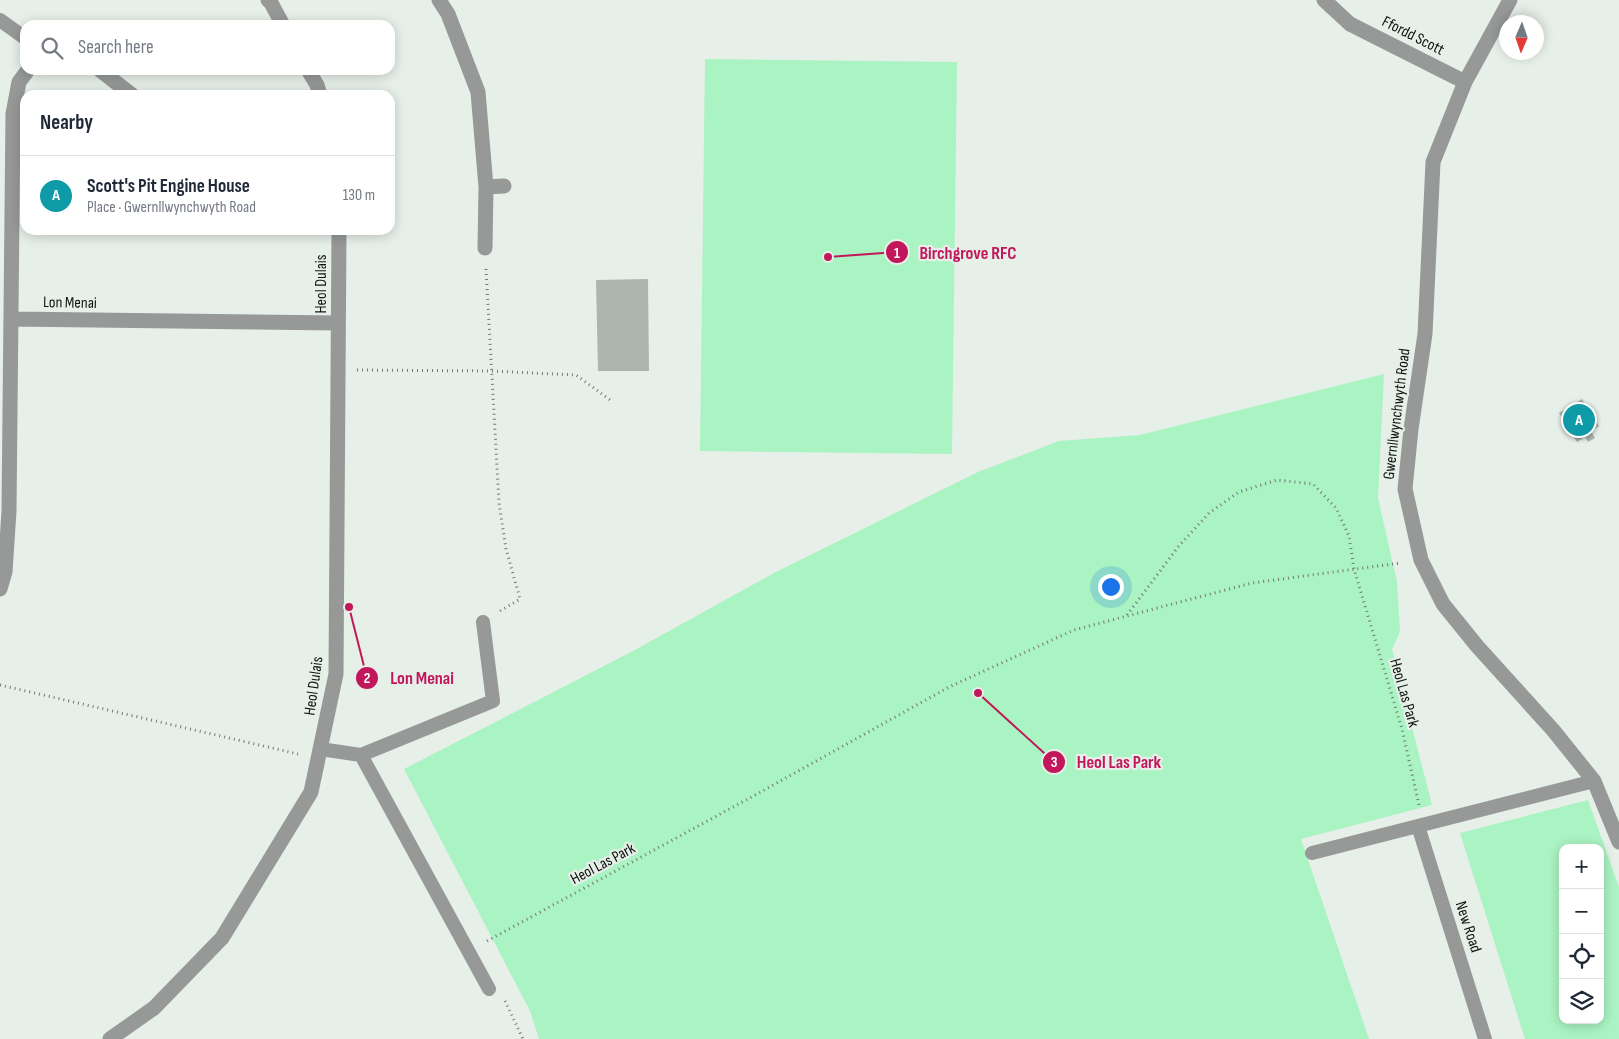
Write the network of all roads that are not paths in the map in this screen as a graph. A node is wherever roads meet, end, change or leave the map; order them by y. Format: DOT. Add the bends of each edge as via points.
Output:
graph roads {
  1 [pos="439,0"];
  2 [pos="1324,0"];
  3 [pos="1510,0"];
  4 [pos="271,1"];
  5 [pos="0,20"];
  6 [pos="280,20"];
  7 [pos="20,34"];
  8 [pos="24,75"];
  9 [pos="106,75"];
  10 [pos="311,75"];
  11 [pos="1465,82"];
  12 [pos="126,90"];
  13 [pos="318,90"];
  14 [pos="504,186"];
  15 [pos="486,187"];
  16 [pos="339,235"];
  17 [pos="484,248"];
  18 [pos="12,319"];
  19 [pos="338,323"];
  20 [pos="0,589"];
  21 [pos="483,622"];
  22 [pos="319,754"];
  23 [pos="361,755"];
  24 [pos="1594,781"];
  25 [pos="1421,826"];
  26 [pos="1619,842"];
  27 [pos="1312,853"];
  28 [pos="489,989"];
  29 [pos="110,1039"];
  30 [pos="1485,1039"];
  1 -- 15 [label="street" via="448,14 478,92"];
  2 -- 11 [label="street, Ffordd Scott" via="1350,24"];
  3 -- 11 [label="street, Gwernllwynchwyth Road"];
  4 -- 6 [label="street"];
  5 -- 7 [label="lane"];
  8 -- 18 [label="street" via="19,82 13,114"];
  9 -- 12 [label="street"];
  10 -- 13 [label="street"];
  11 -- 24 [label="street, Gwernllwynchwyth Road" via="1433,162 1425,334 1405,489 1421,560 1443,604"];
  14 -- 15 [label="street"];
  15 -- 17 [label="street"];
  16 -- 19 [label="street, Heol Dulais"];
  18 -- 19 [label="street, Lon Menai"];
  18 -- 20 [label="street" via="9,511 5,572"];
  19 -- 22 [label="street, Heol Dulais" via="336,674"];
  21 -- 23 [label="lane" via="493,701"];
  22 -- 23 [label="lane"];
  22 -- 29 [label="street, Heol Dulais" via="311,792 222,938 154,1008"];
  23 -- 28 [label="lane"];
  24 -- 25 [label="lane"];
  24 -- 26 [label="street, Gwernllwynchwyth Road"];
  25 -- 27 [label="lane"];
  25 -- 30 [label="lane, New Road"];
}
